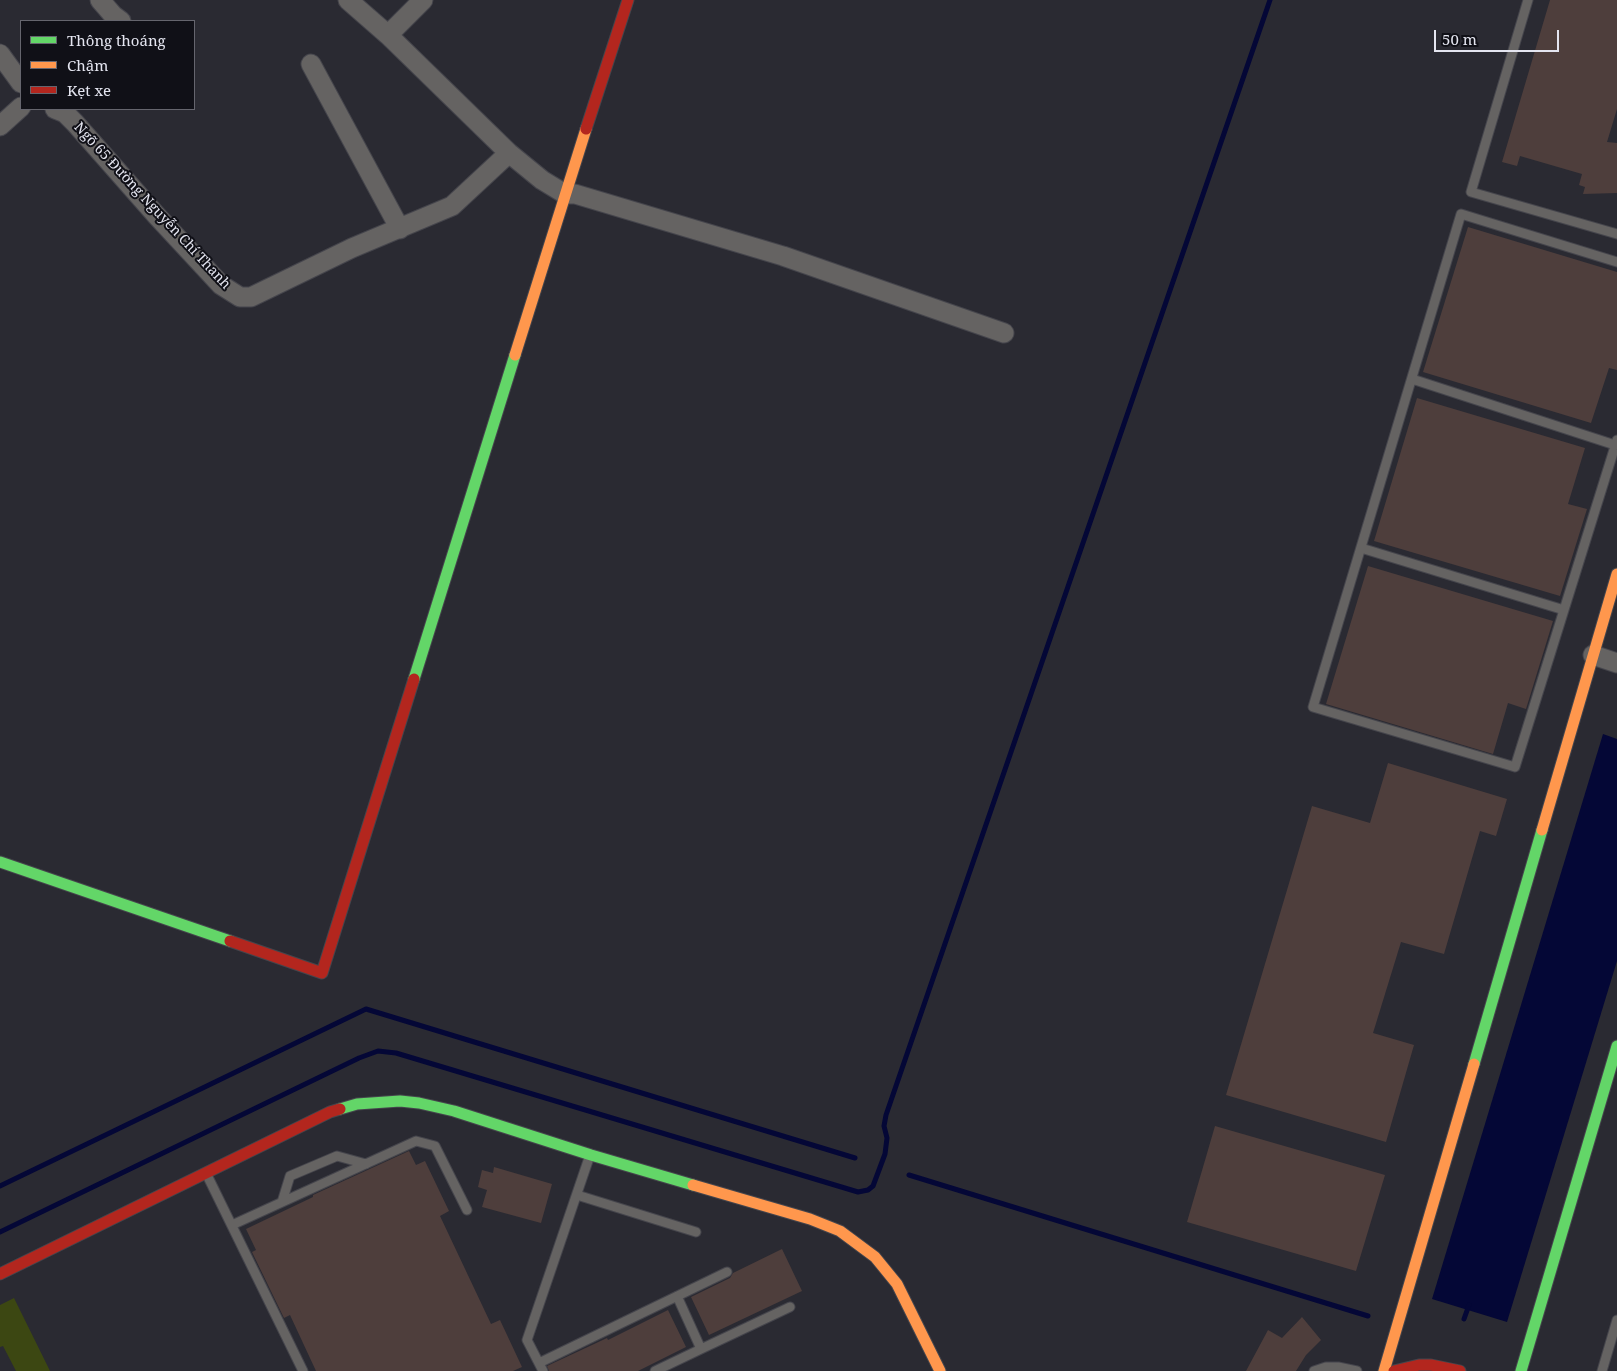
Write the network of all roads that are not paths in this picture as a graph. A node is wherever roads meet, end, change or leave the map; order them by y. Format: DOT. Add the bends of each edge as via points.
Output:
graph roads {
  1 [pos="100,0"];
  2 [pos="348,0"];
  3 [pos="423,0"];
  4 [pos="628,0"];
  5 [pos="1528,0"];
  6 [pos="119,20"];
  7 [pos="388,35"];
  8 [pos="0,54"];
  9 [pos="311,64"];
  10 [pos="20,82"];
  11 [pos="20,108"];
  12 [pos="57,110"];
  13 [pos="0,126"];
  14 [pos="509,153"];
  15 [pos="576,196"];
  16 [pos="400,229"];
  17 [pos="1617,234"];
  18 [pos="1617,262"];
  19 [pos="1004,333"];
  20 [pos="1412,379"];
  21 [pos="1616,443"];
  22 [pos="1361,548"];
  23 [pos="1617,574"];
  24 [pos="1564,610"];
  25 [pos="1593,655"];
  26 [pos="1617,663"];
  27 [pos="0,862"];
  28 [pos="1617,1046"];
  29 [pos="590,1155"];
  30 [pos="366,1164"];
  31 [pos="206,1173"];
  32 [pos="577,1195"];
  33 [pos="282,1202"];
  34 [pos="467,1210"];
  35 [pos="232,1226"];
  36 [pos="696,1232"];
  37 [pos="727,1272"];
  38 [pos="0,1274"];
  39 [pos="677,1296"];
  40 [pos="790,1307"];
  41 [pos="1617,1320"];
  42 [pos="701,1349"];
  43 [pos="541,1367"];
  44 [pos="303,1371"];
  45 [pos="655,1371"];
  46 [pos="940,1371"];
  47 [pos="1314,1371"];
  48 [pos="1357,1371"];
  49 [pos="1384,1371"];
  50 [pos="1394,1371"];
  51 [pos="1460,1371"];
  52 [pos="1521,1371"];
  53 [pos="1602,1371"];
  1 -- 6 [label="street"];
  2 -- 7 [label="street"];
  3 -- 7 [label="street"];
  4 -- 15 [label="street"];
  5 -- 17 [label="lane" via="1471,192"];
  7 -- 14 [label="street"];
  8 -- 10 [label="street"];
  9 -- 16 [label="street"];
  11 -- 13 [label="street"];
  12 -- 16 [label="street, Ngõ 65 Đường Nguyễn Chí Thanh" via="76,123 221,286 240,297 251,297 352,248"];
  14 -- 15 [label="street" via="542,180"];
  14 -- 16 [label="street, Ngõ 65 Đường Nguyễn Chí Thanh" via="452,206"];
  15 -- 19 [label="street" via="783,256"];
  15 -- 27 [label="street" via="322,973"];
  18 -- 20 [label="lane" via="1461,214"];
  20 -- 21 [label="lane"];
  20 -- 22 [label="lane"];
  21 -- 24 [label="lane"];
  22 -- 24 [label="lane"];
  22 -- 24 [label="lane" via="1313,707 1515,767"];
  23 -- 25 [label="street"];
  25 -- 26 [label="street"];
  25 -- 49 [label="street"];
  28 -- 52 [label="street" via="1608,1088"];
  29 -- 31 [label="street" via="454,1111 400,1101 346,1106"];
  29 -- 32 [label="lane"];
  29 -- 46 [label="street" via="840,1231 875,1257 896,1284"];
  30 -- 33 [label="lane"];
  30 -- 33 [label="lane" via="337,1156 290,1176"];
  30 -- 34 [label="lane" via="416,1141 435,1146"];
  31 -- 35 [label="lane"];
  31 -- 38 [label="street"];
  32 -- 36 [label="lane"];
  32 -- 43 [label="lane" via="527,1340"];
  33 -- 35 [label="lane"];
  35 -- 44 [label="lane"];
  37 -- 39 [label="lane"];
  39 -- 42 [label="lane"];
  39 -- 43 [label="lane"];
  40 -- 42 [label="lane"];
  41 -- 53 [label="lane"];
  42 -- 45 [label="lane"];
  47 -- 48 [label="lane" via="1326,1367"];
  50 -- 51 [label="street" via="1431,1365"];
}
